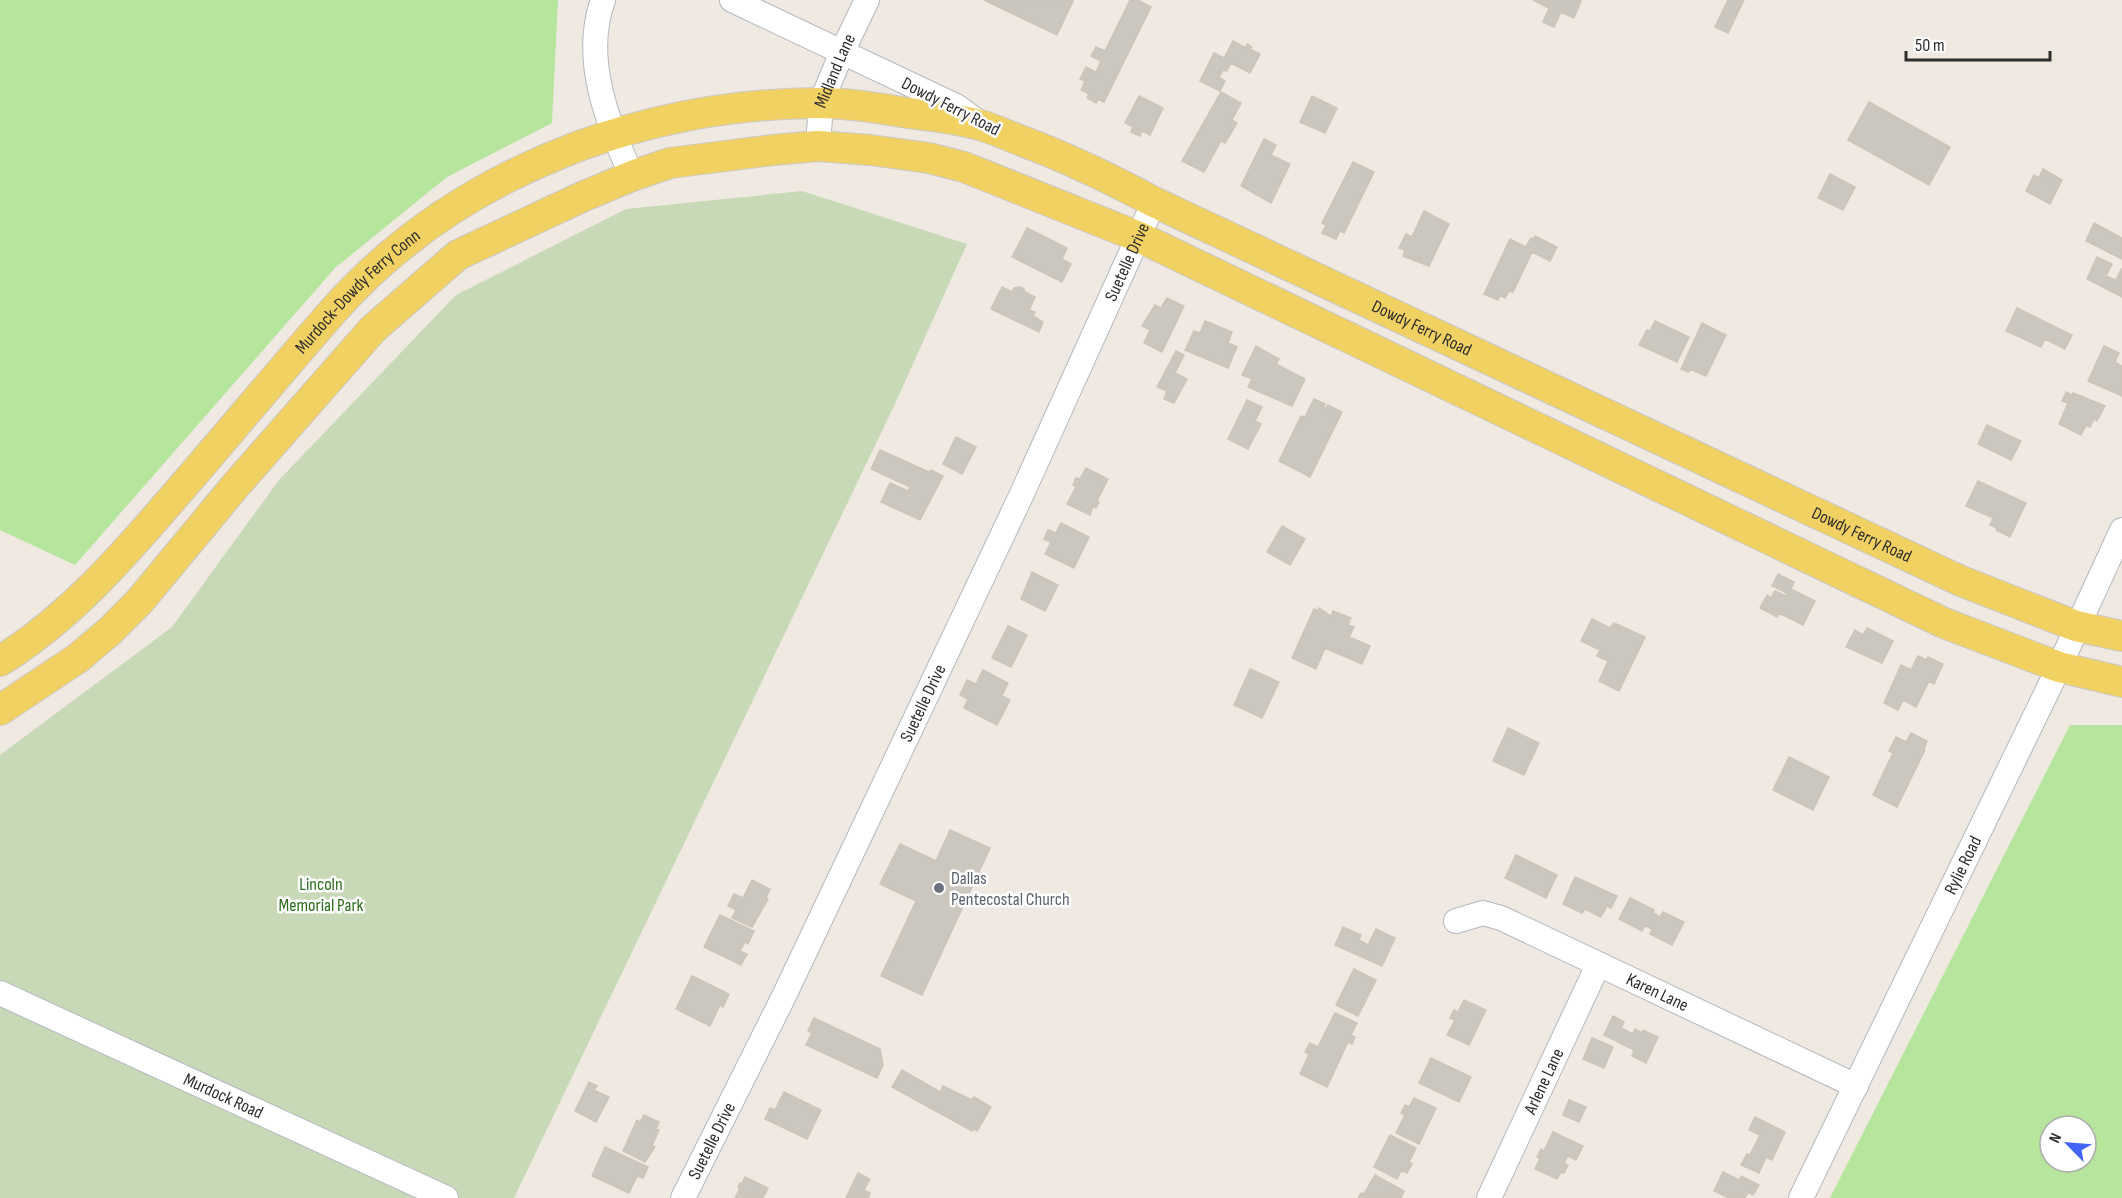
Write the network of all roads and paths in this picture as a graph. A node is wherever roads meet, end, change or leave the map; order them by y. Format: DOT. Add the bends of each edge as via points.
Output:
graph roads {
  1 [pos="732,0"];
  2 [pos="867,0"];
  3 [pos="602,1"];
  4 [pos="842,52"];
  5 [pos="821,103"];
  6 [pos="982,125"];
  7 [pos="613,134"];
  8 [pos="818,146"];
  9 [pos="632,176"];
  10 [pos="1154,202"];
  11 [pos="1139,237"];
  12 [pos="227,435"];
  13 [pos="1672,446"];
  14 [pos="256,463"];
  15 [pos="1654,484"];
  16 [pos="2122,530"];
  17 [pos="2076,626"];
  18 [pos="2122,636"];
  19 [pos="0,661"];
  20 [pos="2059,667"];
  21 [pos="2122,682"];
  22 [pos="0,710"];
  23 [pos="1456,921"];
  24 [pos="1598,965"];
  25 [pos="0,993"];
  26 [pos="1856,1086"];
  27 [pos="446,1198"];
  28 [pos="683,1198"];
  29 [pos="1489,1198"];
  30 [pos="1801,1198"];
  1 -- 4 [label="street, Dowdy Ferry Road"];
  2 -- 4 [label="street, Midland Lane"];
  3 -- 7 [label="street" via="595,46 598,83"];
  4 -- 5 [label="street, Midland Lane"];
  4 -- 6 [label="street, Dowdy Ferry Road" via="956,106"];
  5 -- 6 [label="main road, Murdock-Dowdy Ferry Conn"];
  5 -- 7 [label="main road, Murdock-Dowdy Ferry Conn" via="715,110"];
  5 -- 8 [label="street, Midland Lane"];
  6 -- 10 [label="main road, Dowdy Ferry Road" via="1070,159"];
  7 -- 9 [label="street"];
  7 -- 12 [label="main road, Murdock-Dowdy Ferry Conn" via="523,170 413,236 337,307"];
  8 -- 9 [label="main road, Murdock-Dowdy Ferry Conn" via="670,163"];
  8 -- 11 [label="main road" via="929,158 964,167"];
  9 -- 14 [label="main road, Murdock-Dowdy Ferry Conn" via="458,255 374,329"];
  10 -- 11 [label="street, Suetelle Drive"];
  10 -- 13 [label="main road, Dowdy Ferry Road"];
  11 -- 15 [label="main road"];
  11 -- 28 [label="street, Suetelle Drive" via="784,996"];
  12 -- 14 [label="main road"];
  12 -- 19 [label="main road, Murdock-Dowdy Ferry Conn" via="122,558 72,607"];
  13 -- 15 [label="main road"];
  13 -- 17 [label="main road, Dowdy Ferry Road" via="1961,581"];
  14 -- 22 [label="main road, Murdock-Dowdy Ferry Conn" via="147,593 110,631 78,658"];
  15 -- 20 [label="main road" via="1944,623"];
  16 -- 17 [label="street, Rylie Road"];
  17 -- 18 [label="main road, Dowdy Ferry Road"];
  17 -- 20 [label="street, Rylie Road"];
  20 -- 21 [label="main road"];
  20 -- 26 [label="street, Rylie Road"];
  23 -- 24 [label="street, Karen Lane" via="1483,914 1501,918"];
  24 -- 26 [label="street, Karen Lane"];
  24 -- 29 [label="street, Arlene Lane"];
  25 -- 27 [label="street, Murdock Road"];
  26 -- 30 [label="street, Rylie Road"];
}
